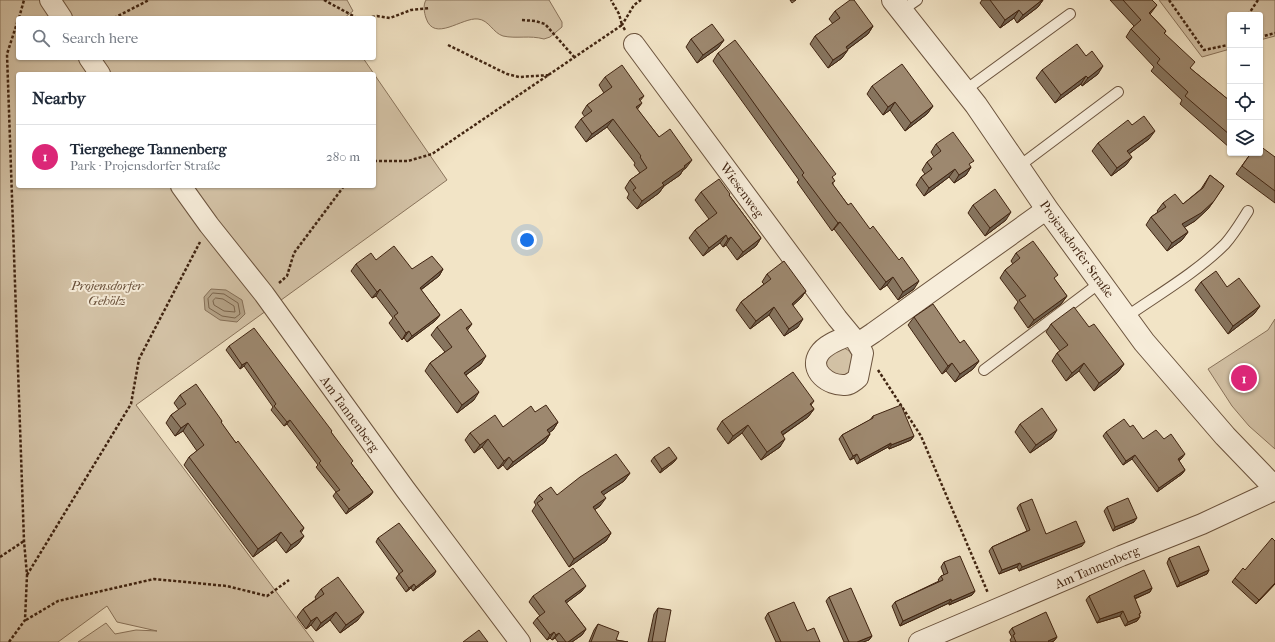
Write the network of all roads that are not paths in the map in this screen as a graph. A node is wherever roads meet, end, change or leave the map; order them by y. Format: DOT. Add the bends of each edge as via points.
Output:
graph roads {
  1 [pos="50,0"];
  2 [pos="903,4"];
  3 [pos="1070,14"];
  4 [pos="61,16"];
  5 [pos="634,44"];
  6 [pos="90,60"];
  7 [pos="99,72"];
  8 [pos="964,91"];
  9 [pos="1118,92"];
  10 [pos="1018,167"];
  11 [pos="181,188"];
  12 [pos="1047,209"];
  13 [pos="1248,211"];
  14 [pos="1101,282"];
  15 [pos="1126,317"];
  16 [pos="984,370"];
  17 [pos="1275,489"];
  18 [pos="520,642"];
  19 [pos="919,642"];
  1 -- 4 [label="street"];
  2 -- 8 [label="street, Projensdorfer Straße"];
  3 -- 8 [label="lane"];
  5 -- 12 [label="street, Wiesenweg" via="857,343"];
  6 -- 7 [label="street"];
  8 -- 10 [label="street, Projensdorfer Straße"];
  9 -- 10 [label="lane"];
  10 -- 12 [label="street, Projensdorfer Straße"];
  11 -- 18 [label="street, Am Tannenberg" via="264,294"];
  12 -- 14 [label="street, Projensdorfer Straße"];
  13 -- 15 [label="lane" via="1224,244 1175,283"];
  14 -- 15 [label="street, Projensdorfer Straße"];
  14 -- 16 [label="lane"];
  15 -- 17 [label="street, Projensdorfer Straße" via="1144,342 1225,436"];
  17 -- 19 [label="street, Am Tannenberg" via="1202,524"];
}
